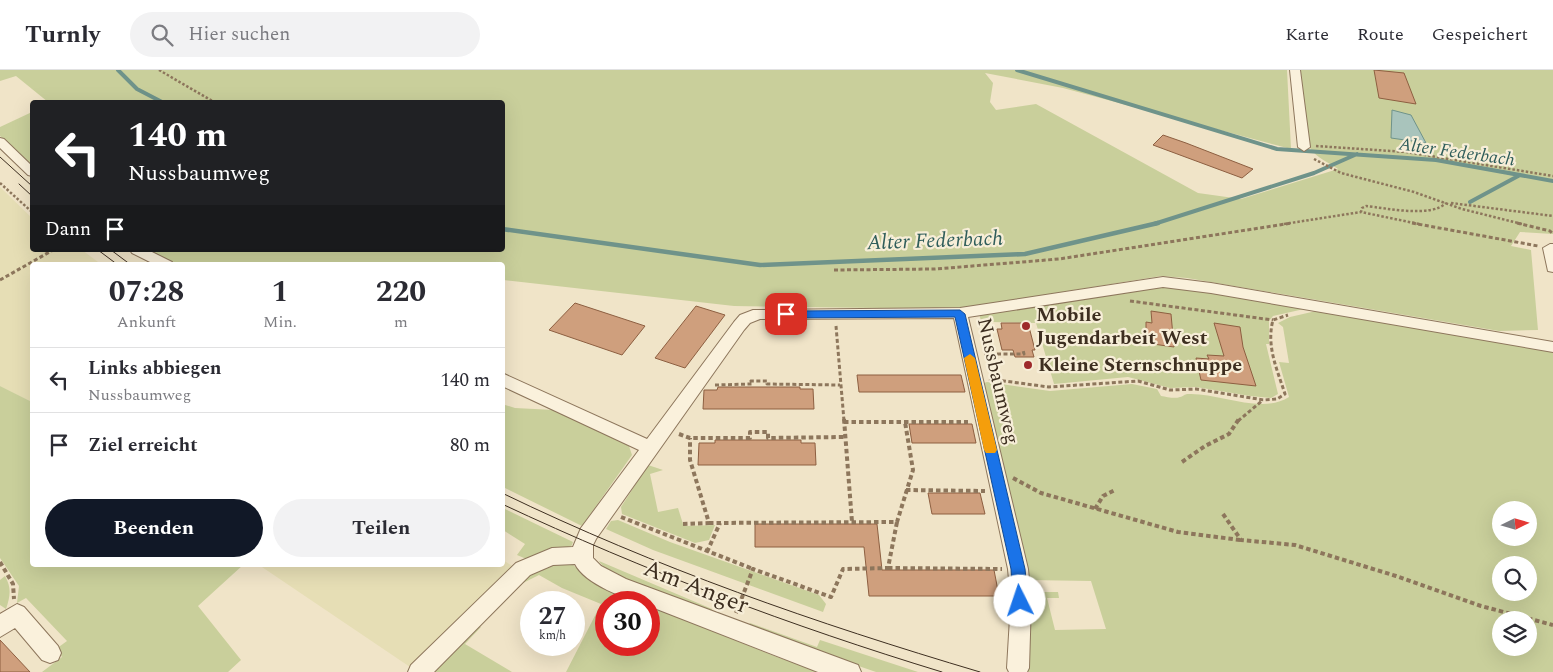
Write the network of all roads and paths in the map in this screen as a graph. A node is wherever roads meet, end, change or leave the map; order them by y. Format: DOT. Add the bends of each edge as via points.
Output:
graph roads {
  1 [pos="159,70"];
  2 [pos="1295,70"];
  3 [pos="211,100"];
  4 [pos="0,142"];
  5 [pos="1304,146"];
  6 [pos="1314,159"];
  7 [pos="30,170"];
  8 [pos="1553,176"];
  9 [pos="0,183"];
  10 [pos="1446,202"];
  11 [pos="30,210"];
  12 [pos="1361,212"];
  13 [pos="1553,216"];
  14 [pos="1553,234"];
  15 [pos="1552,248"];
  16 [pos="49,252"];
  17 [pos="141,252"];
  18 [pos="32,262"];
  19 [pos="161,262"];
  20 [pos="30,263"];
  21 [pos="1553,268"];
  22 [pos="834,270"];
  23 [pos="0,280"];
  24 [pos="1125,300"];
  25 [pos="1315,305"];
  26 [pos="960,314"];
  27 [pos="835,315"];
  28 [pos="1273,320"];
  29 [pos="1553,347"];
  30 [pos="1023,350"];
  31 [pos="969,353"];
  32 [pos="974,377"];
  33 [pos="505,380"];
  34 [pos="699,381"];
  35 [pos="840,385"];
  36 [pos="1264,400"];
  37 [pos="844,422"];
  38 [pos="905,422"];
  39 [pos="983,422"];
  40 [pos="845,436"];
  41 [pos="649,447"];
  42 [pos="1182,462"];
  43 [pos="996,473"];
  44 [pos="906,490"];
  45 [pos="1115,490"];
  46 [pos="1000,491"];
  47 [pos="1095,509"];
  48 [pos="604,510"];
  49 [pos="1223,514"];
  50 [pos="852,522"];
  51 [pos="898,522"];
  52 [pos="709,523"];
  53 [pos="720,523"];
  54 [pos="683,524"];
  55 [pos="1240,540"];
  56 [pos="707,552"];
  57 [pos="581,555"];
  58 [pos="0,562"];
  59 [pos="888,568"];
  60 [pos="753,569"];
  61 [pos="1018,569"];
  62 [pos="13,582"];
  63 [pos="736,613"];
  64 [pos="1553,625"];
  65 [pos="0,627"];
  66 [pos="50,653"];
  67 [pos="1018,668"];
  68 [pos="420,672"];
  69 [pos="850,672"];
  1 -- 3 [label="path"];
  2 -- 5 [label="street"];
  4 -- 7 [label="street"];
  5 -- 8 [label="path" via="1348,146 1425,153"];
  6 -- 10 [label="path" via="1341,174"];
  9 -- 11 [label="path"];
  10 -- 12 [label="path" via="1441,208 1423,211 1366,206"];
  10 -- 13 [label="path"];
  10 -- 14 [label="path"];
  12 -- 15 [label="path" via="1398,222"];
  12 -- 22 [label="path" via="1059,259 935,269"];
  15 -- 21 [label="street"];
  16 -- 18 [label="path"];
  17 -- 19 [label="street"];
  20 -- 23 [label="path"];
  24 -- 28 [label="path"];
  25 -- 26 [label="street" via="1163,282"];
  25 -- 28 [label="path" via="1315,309"];
  25 -- 29 [label="street"];
  26 -- 27 [label="street, Nussbaumweg"];
  26 -- 31 [label="street, Nussbaumweg"];
  27 -- 34 [label="street, Nussbaumweg" via="786,322 758,314 746,319"];
  27 -- 35 [label="path"];
  28 -- 36 [label="path" via="1270,329 1272,353 1286,394"];
  30 -- 31 [label="path" via="1024,354"];
  31 -- 32 [label="street, Nussbaumweg"];
  32 -- 36 [label="path" via="1049,387 1138,381 1170,390 1196,389"];
  32 -- 39 [label="street, Nussbaumweg"];
  33 -- 41 [label="street"];
  34 -- 35 [label="path" via="708,385 767,381 767,384"];
  34 -- 41 [label="street, Nussbaumweg"];
  35 -- 37 [label="path"];
  36 -- 42 [label="path" via="1239,419 1229,434"];
  37 -- 38 [label="path"];
  37 -- 40 [label="path"];
  38 -- 39 [label="path"];
  38 -- 44 [label="path" via="913,470"];
  39 -- 43 [label="street, Nussbaumweg"];
  40 -- 50 [label="path"];
  40 -- 52 [label="path" via="768,438 768,432 750,432 750,438 690,438 690,460"];
  41 -- 48 [label="street, Nussbaumweg"];
  43 -- 46 [label="street, Nussbaumweg"];
  43 -- 47 [label="path"];
  44 -- 46 [label="path"];
  44 -- 51 [label="path"];
  45 -- 47 [label="path" via="1103,496"];
  46 -- 61 [label="street, Nussbaumweg"];
  47 -- 55 [label="path" via="1178,532"];
  48 -- 56 [label="path"];
  48 -- 57 [label="street" via="583,543"];
  49 -- 55 [label="path"];
  50 -- 51 [label="path"];
  50 -- 53 [label="path"];
  51 -- 59 [label="path"];
  52 -- 53 [label="path"];
  52 -- 54 [label="path"];
  53 -- 56 [label="path"];
  55 -- 64 [label="path" via="1295,545 1481,606"];
  56 -- 60 [label="path"];
  57 -- 68 [label="street" via="552,557 523,569"];
  57 -- 69 [label="street, Am Anger" via="586,566 596,574 619,585"];
  58 -- 62 [label="path"];
  59 -- 60 [label="path" via="843,569 831,597"];
  59 -- 61 [label="path"];
  60 -- 63 [label="path"];
  61 -- 67 [label="street, Nussbaumweg"];
  65 -- 66 [label="lane" via="17,614"];
}
